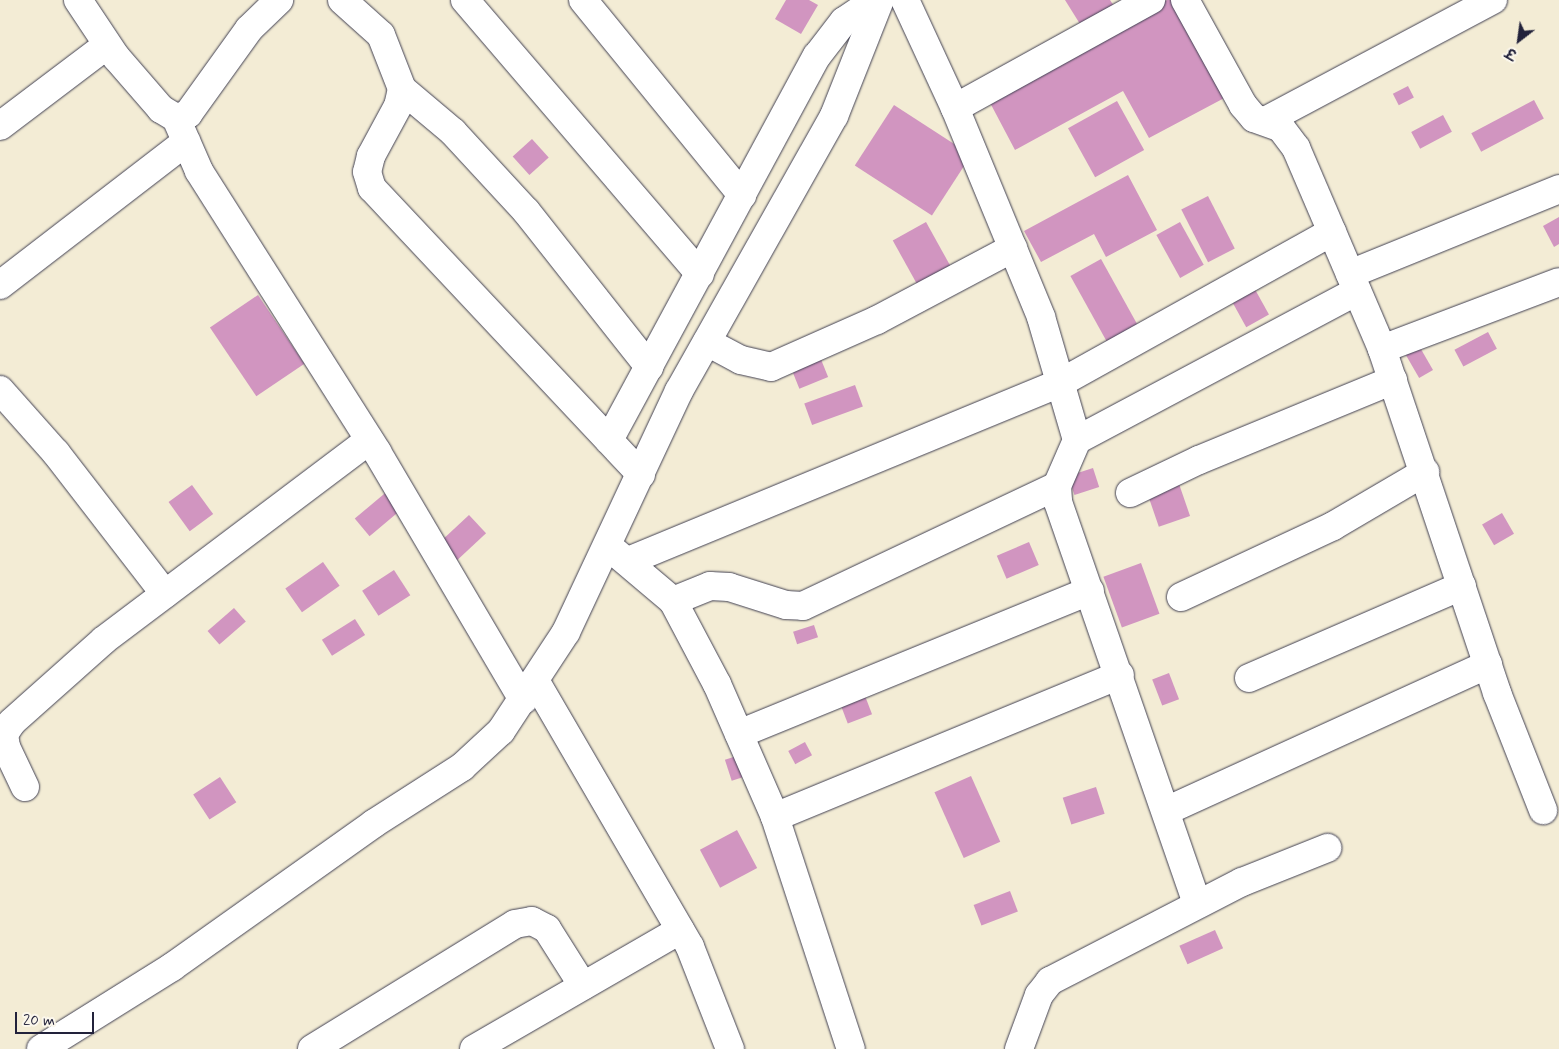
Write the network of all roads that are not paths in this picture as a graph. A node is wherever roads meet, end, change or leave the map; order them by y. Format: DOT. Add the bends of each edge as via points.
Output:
graph roads {
  1 [pos="78,0"];
  2 [pos="279,0"];
  3 [pos="465,0"];
  4 [pos="583,0"];
  5 [pos="875,0"];
  6 [pos="880,0"];
  7 [pos="905,0"];
  8 [pos="1151,0"];
  9 [pos="1185,0"];
  10 [pos="1493,0"];
  11 [pos="351,2"];
  12 [pos="107,45"];
  13 [pos="402,89"];
  14 [pos="955,108"];
  15 [pos="1268,120"];
  16 [pos="0,126"];
  17 [pos="181,130"];
  18 [pos="1559,189"];
  19 [pos="742,195"];
  20 [pos="1332,232"];
  21 [pos="1013,248"];
  22 [pos="700,274"];
  23 [pos="1354,282"];
  24 [pos="1559,282"];
  25 [pos="0,285"];
  26 [pos="707,342"];
  27 [pos="1382,349"];
  28 [pos="650,367"];
  29 [pos="1393,380"];
  30 [pos="1062,382"];
  31 [pos="0,390"];
  32 [pos="369,440"];
  33 [pos="609,440"];
  34 [pos="1076,440"];
  35 [pos="1425,472"];
  36 [pos="641,474"];
  37 [pos="1057,486"];
  38 [pos="1130,494"];
  39 [pos="618,554"];
  40 [pos="1462,586"];
  41 [pos="1090,591"];
  42 [pos="165,594"];
  43 [pos="1181,597"];
  44 [pos="673,601"];
  45 [pos="1488,664"];
  46 [pos="1120,675"];
  47 [pos="1249,678"];
  48 [pos="529,691"];
  49 [pos="739,734"];
  50 [pos="25,786"];
  51 [pos="1543,810"];
  52 [pos="1166,811"];
  53 [pos="775,817"];
  54 [pos="1327,848"];
  55 [pos="1197,904"];
  56 [pos="680,930"];
  57 [pos="583,986"];
  58 [pos="44,1048"];
  59 [pos="312,1049"];
  60 [pos="474,1049"];
  61 [pos="730,1049"];
  62 [pos="851,1049"];
  63 [pos="1019,1049"];
  1 -- 12 [label="street"];
  2 -- 17 [label="street" via="249,29 188,114"];
  3 -- 22 [label="street"];
  4 -- 19 [label="street"];
  5 -- 19 [label="street" via="844,21 817,56"];
  6 -- 26 [label="street" via="834,116"];
  7 -- 14 [label="street"];
  8 -- 14 [label="street"];
  9 -- 15 [label="street" via="1243,105 1254,118"];
  10 -- 15 [label="street"];
  11 -- 13 [label="street" via="381,35"];
  12 -- 16 [label="street"];
  12 -- 17 [label="street"];
  13 -- 28 [label="street" via="453,132 526,211"];
  13 -- 33 [label="street" via="398,106 371,156 367,172 372,188"];
  14 -- 21 [label="street"];
  15 -- 20 [label="street" via="1281,128 1296,148"];
  17 -- 25 [label="street"];
  17 -- 32 [label="street" via="268,286"];
  18 -- 23 [label="street"];
  19 -- 22 [label="street"];
  20 -- 23 [label="street"];
  20 -- 30 [label="street"];
  21 -- 26 [label="street" via="852,332 771,367 741,360"];
  21 -- 30 [label="street"];
  22 -- 28 [label="street"];
  23 -- 27 [label="street"];
  23 -- 34 [label="street"];
  24 -- 27 [label="street"];
  26 -- 36 [label="street"];
  27 -- 29 [label="street"];
  28 -- 33 [label="street"];
  29 -- 35 [label="street"];
  29 -- 38 [label="street" via="1199,460"];
  30 -- 34 [label="street"];
  30 -- 39 [label="street"];
  31 -- 42 [label="street" via="56,453"];
  32 -- 42 [label="street"];
  32 -- 48 [label="street"];
  33 -- 36 [label="street"];
  34 -- 37 [label="street"];
  35 -- 40 [label="street"];
  35 -- 43 [label="street" via="1333,526"];
  36 -- 39 [label="street"];
  37 -- 41 [label="street" via="1058,502"];
  37 -- 44 [label="street" via="803,606 786,605 729,586 710,586"];
  39 -- 44 [label="street"];
  39 -- 48 [label="street"];
  40 -- 45 [label="street"];
  40 -- 47 [label="street"];
  41 -- 46 [label="street"];
  41 -- 49 [label="street"];
  42 -- 50 [label="street" via="104,640 12,722 4,734 6,747"];
  44 -- 49 [label="street"];
  45 -- 51 [label="street"];
  45 -- 52 [label="street"];
  46 -- 52 [label="street"];
  46 -- 53 [label="street"];
  48 -- 56 [label="street"];
  48 -- 58 [label="street" via="501,731 462,768 373,824 164,972"];
  49 -- 53 [label="street"];
  52 -- 55 [label="street"];
  53 -- 62 [label="street"];
  54 -- 55 [label="street"];
  55 -- 63 [label="street" via="1050,981 1039,995"];
  56 -- 57 [label="street"];
  56 -- 61 [label="street"];
  57 -- 59 [label="street" via="547,929 532,921 515,924"];
  57 -- 60 [label="street"];
}
